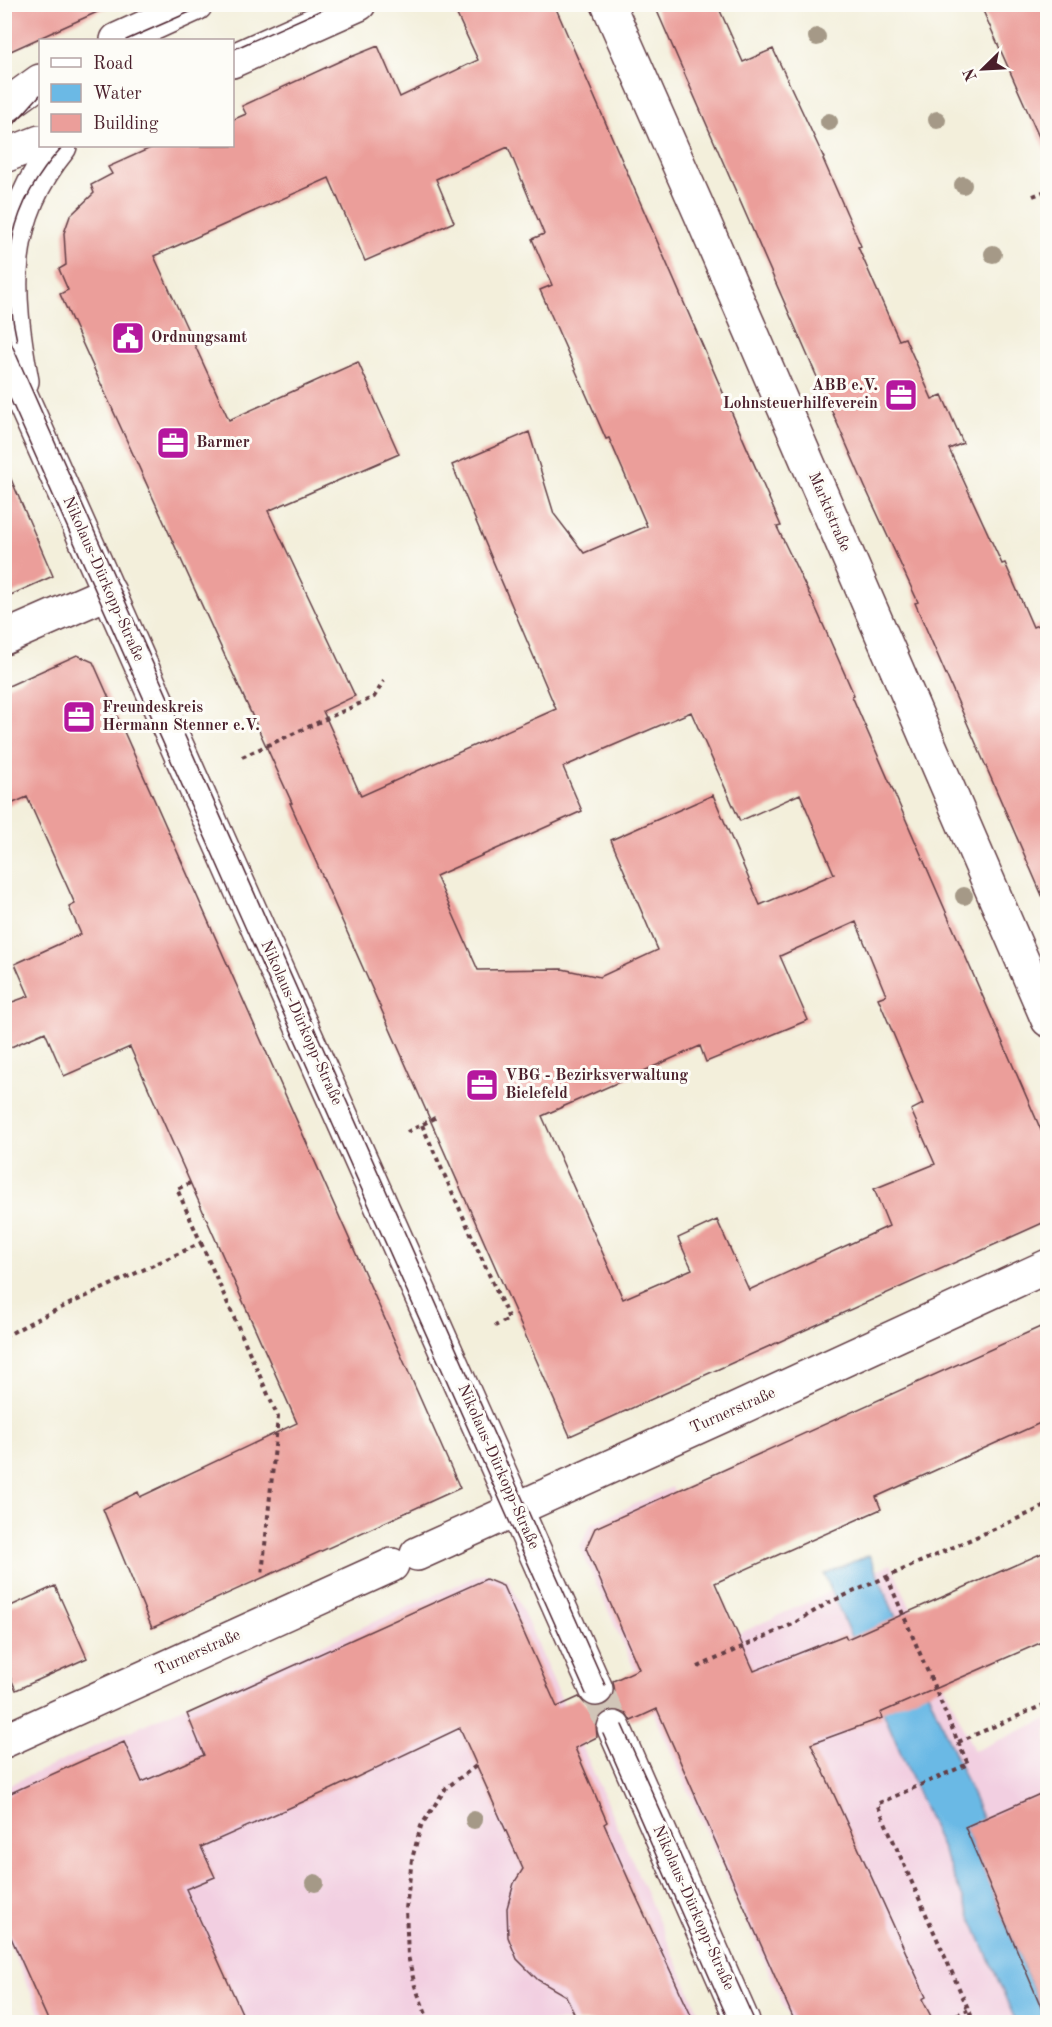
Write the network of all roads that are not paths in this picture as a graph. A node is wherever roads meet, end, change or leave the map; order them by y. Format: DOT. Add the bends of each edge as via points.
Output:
graph roads {
  1 [pos="196,4"];
  2 [pos="359,4"];
  3 [pos="608,4"];
  4 [pos="119,39"];
  5 [pos="234,60"];
  6 [pos="39,82"];
  7 [pos="4,107"];
  8 [pos="39,142"];
  9 [pos="59,147"];
  10 [pos="4,156"];
  11 [pos="4,357"];
  12 [pos="27,409"];
  13 [pos="109,592"];
  14 [pos="4,639"];
  15 [pos="1047,1020"];
  16 [pos="1047,1266"];
  17 [pos="517,1509"];
  18 [pos="596,1689"];
  19 [pos="614,1728"];
  20 [pos="4,1741"];
  21 [pos="743,2022"];
  1 -- 4 [label="street"];
  2 -- 5 [label="street"];
  3 -- 15 [label="street, Marktstraße"];
  6 -- 7 [label="street"];
  8 -- 10 [label="street"];
  9 -- 12 [label="street" via="32,180 8,250 10,316"];
  11 -- 12 [label="street, Nikolaus-Dürkopp-Straße"];
  12 -- 13 [label="street, Nikolaus-Dürkopp-Straße"];
  13 -- 14 [label="street"];
  13 -- 17 [label="street, Nikolaus-Dürkopp-Straße"];
  16 -- 17 [label="street, Turnerstraße"];
  17 -- 18 [label="street, Nikolaus-Dürkopp-Straße"];
  17 -- 20 [label="street, Turnerstraße"];
  19 -- 21 [label="street, Nikolaus-Dürkopp-Straße"];
}
